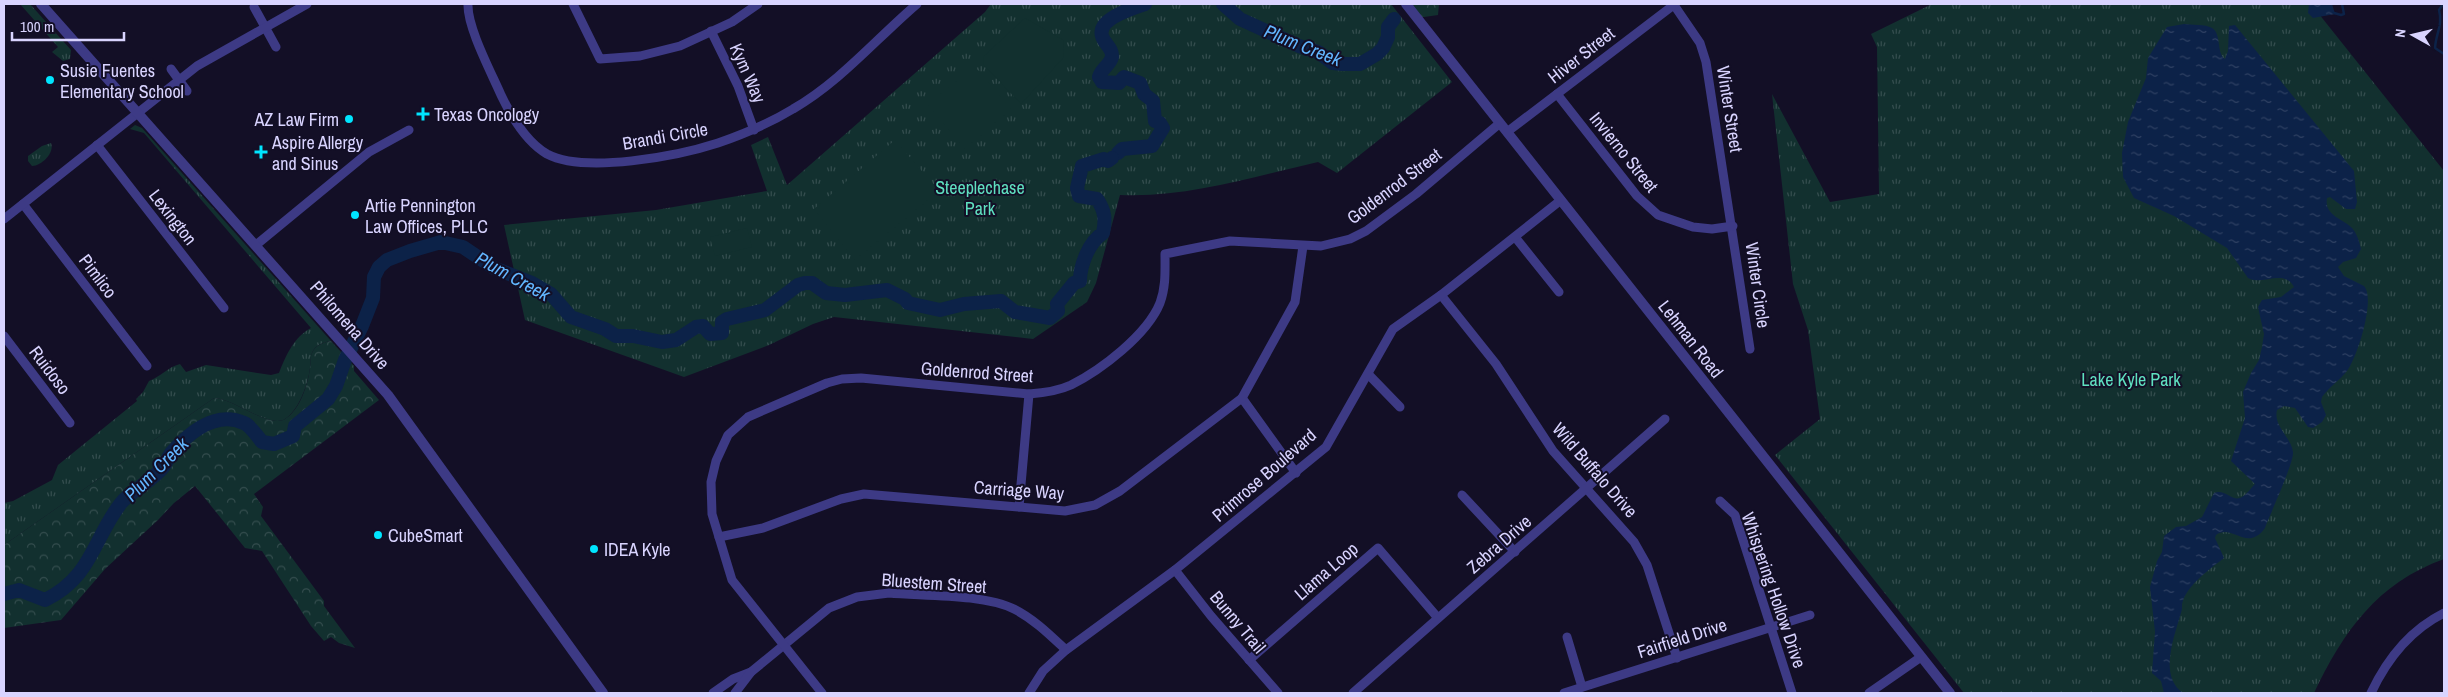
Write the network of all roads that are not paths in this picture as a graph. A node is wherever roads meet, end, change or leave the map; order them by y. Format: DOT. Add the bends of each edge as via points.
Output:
graph roads {
  1 [pos="41,4"];
  2 [pos="307,4"];
  3 [pos="468,4"];
  4 [pos="573,4"];
  5 [pos="758,4"];
  6 [pos="917,4"];
  7 [pos="1406,4"];
  8 [pos="1674,4"];
  9 [pos="254,7"];
  10 [pos="266,27"];
  11 [pos="712,31"];
  12 [pos="276,47"];
  13 [pos="171,69"];
  14 [pos="179,80"];
  15 [pos="187,91"];
  16 [pos="1557,94"];
  17 [pos="138,113"];
  18 [pos="1500,123"];
  19 [pos="409,130"];
  20 [pos="754,130"];
  21 [pos="1507,132"];
  22 [pos="97,145"];
  23 [pos="1561,200"];
  24 [pos="23,204"];
  25 [pos="4,219"];
  26 [pos="1733,226"];
  27 [pos="1515,237"];
  28 [pos="256,245"];
  29 [pos="1303,246"];
  30 [pos="1559,292"];
  31 [pos="1441,295"];
  32 [pos="224,308"];
  33 [pos="4,336"];
  34 [pos="1750,349"];
  35 [pos="147,366"];
  36 [pos="1368,374"];
  37 [pos="1029,394"];
  38 [pos="1242,398"];
  39 [pos="1400,407"];
  40 [pos="1665,418"];
  41 [pos="70,423"];
  42 [pos="1296,473"];
  43 [pos="1587,488"];
  44 [pos="1462,495"];
  45 [pos="1720,501"];
  46 [pos="1018,507"];
  47 [pos="719,538"];
  48 [pos="1515,552"];
  49 [pos="1175,570"];
  50 [pos="2444,613"];
  51 [pos="1810,615"];
  52 [pos="1438,618"];
  53 [pos="1770,626"];
  54 [pos="1567,637"];
  55 [pos="782,646"];
  56 [pos="1066,650"];
  57 [pos="1921,657"];
  58 [pos="1678,658"];
  59 [pos="1249,660"];
  60 [pos="751,672"];
  61 [pos="1582,687"];
  62 [pos="602,693"];
  63 [pos="713,693"];
  64 [pos="735,693"];
  65 [pos="822,693"];
  66 [pos="1029,693"];
  67 [pos="1278,693"];
  68 [pos="1353,693"];
  69 [pos="1564,693"];
  70 [pos="1792,693"];
  71 [pos="1869,693"];
  72 [pos="1950,693"];
  73 [pos="2371,693"];
  1 -- 17 [label="street, Philomena Drive"];
  2 -- 10 [label="street"];
  3 -- 20 [label="street, Brandi Circle" via="467,14 506,106 532,142 547,154 583,163 645,159 717,143"];
  4 -- 11 [label="street" via="600,59 648,54 680,46"];
  5 -- 11 [label="street"];
  6 -- 20 [label="street, Brandi Circle" via="825,86"];
  7 -- 18 [label="street, Lehman Road"];
  8 -- 16 [label="street, Hiver Street"];
  8 -- 26 [label="street, Winter Street" via="1700,44 1706,62"];
  9 -- 10 [label="street"];
  10 -- 12 [label="street"];
  10 -- 14 [label="street" via="197,66"];
  11 -- 20 [label="street, Kym Way"];
  13 -- 14 [label="street"];
  14 -- 15 [label="street"];
  14 -- 17 [label="street"];
  16 -- 21 [label="street, Hiver Street"];
  16 -- 26 [label="street, Invierno Street" via="1637,196 1658,215 1698,227"];
  17 -- 22 [label="street"];
  17 -- 28 [label="street, Philomena Drive"];
  18 -- 21 [label="street, Lehman Road"];
  18 -- 29 [label="street, Goldenrod Street" via="1416,194 1366,231 1337,243"];
  19 -- 28 [label="street" via="369,152"];
  21 -- 23 [label="street, Lehman Road"];
  22 -- 24 [label="street"];
  22 -- 32 [label="street, Lexington"];
  23 -- 27 [label="street, Primrose Boulevard"];
  23 -- 57 [label="street, Lehman Road"];
  24 -- 25 [label="street"];
  24 -- 35 [label="street, Pimlico"];
  26 -- 34 [label="street, Winter Circle"];
  27 -- 30 [label="street"];
  27 -- 31 [label="street, Primrose Boulevard"];
  28 -- 62 [label="street, Philomena Drive" via="334,330 428,448"];
  29 -- 37 [label="street, Goldenrod Street" via="1230,240 1164,254 1164,288 1146,328 1126,347 1070,385"];
  29 -- 38 [label="street, Carriage Way" via="1295,302"];
  31 -- 36 [label="street, Primrose Boulevard" via="1393,329"];
  31 -- 43 [label="street, Wild Buffalo Drive" via="1496,364 1553,451"];
  33 -- 41 [label="street, Ruidoso"];
  36 -- 39 [label="street"];
  36 -- 42 [label="street, Primrose Boulevard" via="1326,447"];
  37 -- 46 [label="street"];
  37 -- 47 [label="street, Goldenrod Street" via="861,378 842,379 748,417 728,435 716,460 711,482 712,514"];
  38 -- 42 [label="street"];
  38 -- 46 [label="street, Carriage Way" via="1120,491 1095,504 1065,511"];
  40 -- 43 [label="street, Zebra Drive"];
  42 -- 49 [label="street, Primrose Boulevard"];
  43 -- 48 [label="street, Zebra Drive"];
  43 -- 58 [label="street, Wild Buffalo Drive" via="1625,531 1647,565"];
  44 -- 48 [label="street"];
  45 -- 53 [label="street, Whispering Hollow Drive" via="1735,514"];
  46 -- 47 [label="street, Carriage Way" via="864,494 841,499 763,528"];
  47 -- 55 [label="street, Goldenrod Street" via="732,580"];
  48 -- 52 [label="street, Zebra Drive"];
  49 -- 56 [label="street, Primrose Boulevard"];
  49 -- 59 [label="street, Bunny Trail"];
  50 -- 73 [label="street" via="2419,628 2402,645"];
  51 -- 53 [label="street, Fairfield Drive"];
  52 -- 59 [label="street, Llama Loop" via="1378,548"];
  52 -- 68 [label="street, Zebra Drive"];
  53 -- 58 [label="street, Fairfield Drive"];
  53 -- 70 [label="street, Whispering Hollow Drive"];
  54 -- 61 [label="street"];
  55 -- 56 [label="street, Bluestem Street" via="829,608 857,597 889,593 980,600 1014,609 1046,631"];
  55 -- 60 [label="street, Bluestem Street"];
  55 -- 65 [label="street, Goldenrod Street"];
  56 -- 66 [label="street, Primrose Boulevard" via="1043,671"];
  57 -- 71 [label="street"];
  57 -- 72 [label="street, Lehman Road"];
  58 -- 61 [label="street, Fairfield Drive"];
  59 -- 67 [label="street, Bunny Trail"];
  60 -- 63 [label="street, Bluestem Street" via="733,679"];
  60 -- 64 [label="street, Bluestem Street"];
  61 -- 69 [label="street, Fairfield Drive"];
}
